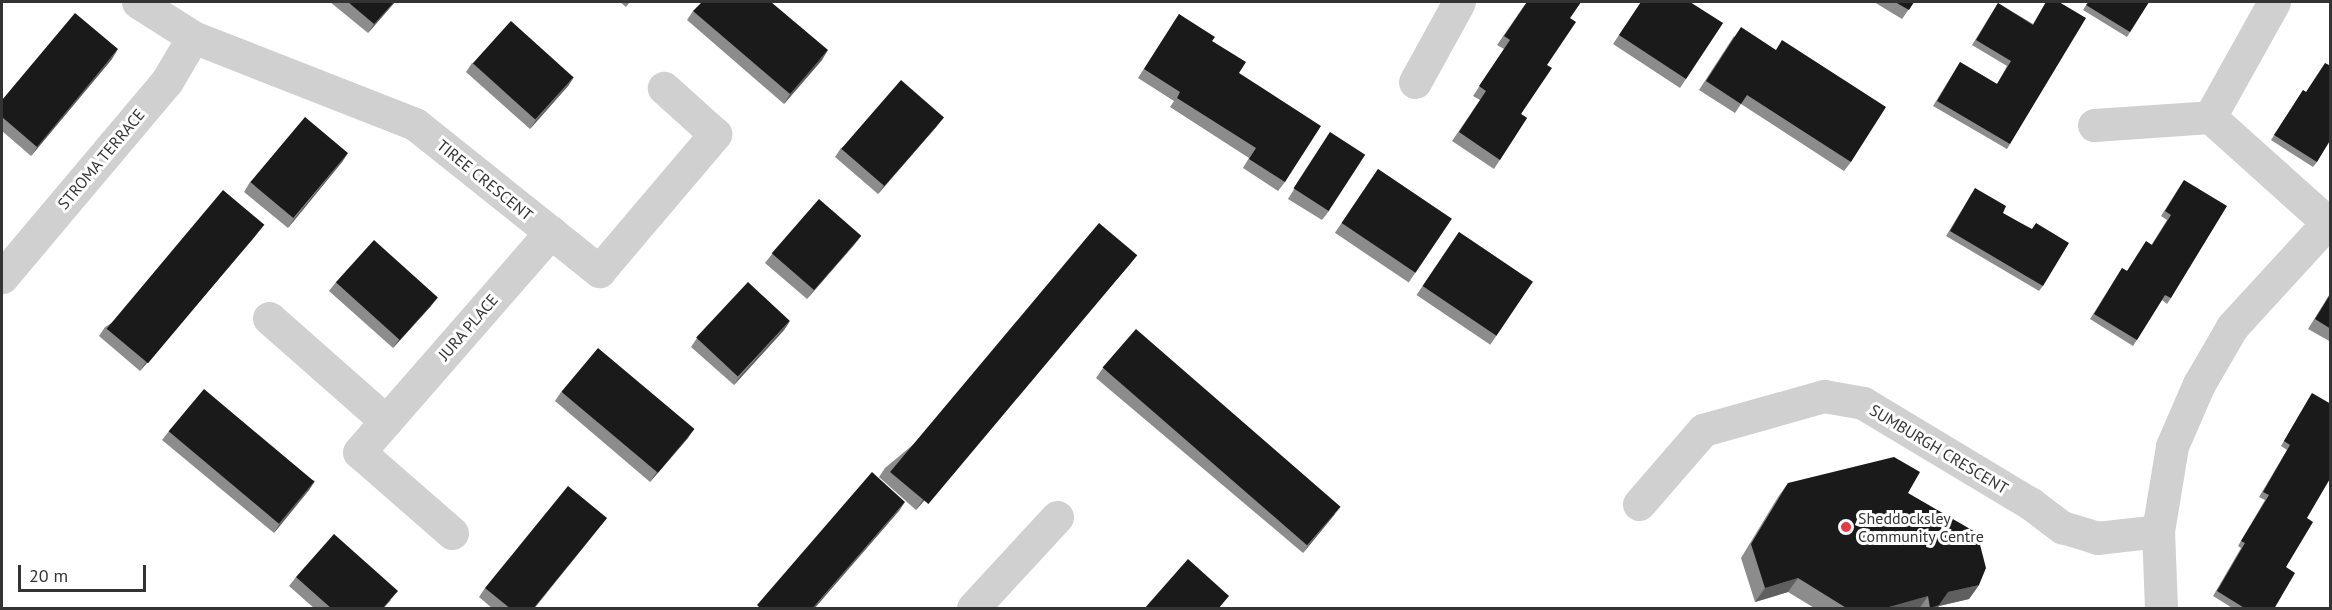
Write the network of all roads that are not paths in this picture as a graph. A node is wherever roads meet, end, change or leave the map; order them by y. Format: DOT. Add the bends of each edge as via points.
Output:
graph roads {
  1 [pos="138,2"];
  2 [pos="1459,2"];
  3 [pos="2274,2"];
  4 [pos="193,37"];
  5 [pos="1416,82"];
  6 [pos="664,88"];
  7 [pos="2210,117"];
  8 [pos="2094,125"];
  9 [pos="2329,222"];
  10 [pos="551,232"];
  11 [pos="2,277"];
  12 [pos="269,318"];
  13 [pos="386,421"];
  14 [pos="1640,504"];
  15 [pos="1057,517"];
  16 [pos="2158,531"];
  17 [pos="452,533"];
  18 [pos="973,609"];
  19 [pos="2161,609"];
  1 -- 4 [label="street, TIREE CRESCENT"];
  2 -- 5 [label="street"];
  3 -- 7 [label="street"];
  4 -- 10 [label="street, TIREE CRESCENT" via="415,124"];
  4 -- 11 [label="street, STROMA TERRACE" via="167,81"];
  6 -- 10 [label="street, TIREE CRESCENT" via="715,134 599,271"];
  7 -- 8 [label="street"];
  7 -- 9 [label="street"];
  9 -- 16 [label="street" via="2232,327 2199,384 2172,446"];
  10 -- 13 [label="street, JURA PLACE"];
  12 -- 13 [label="street"];
  13 -- 17 [label="street, JURA PLACE" via="359,452"];
  14 -- 16 [label="street, SUMBURGH CRESCENT" via="1703,430 1824,396 1863,403 2031,504 2062,527 2097,538"];
  15 -- 18 [label="street"];
  16 -- 19 [label="street"];
}
